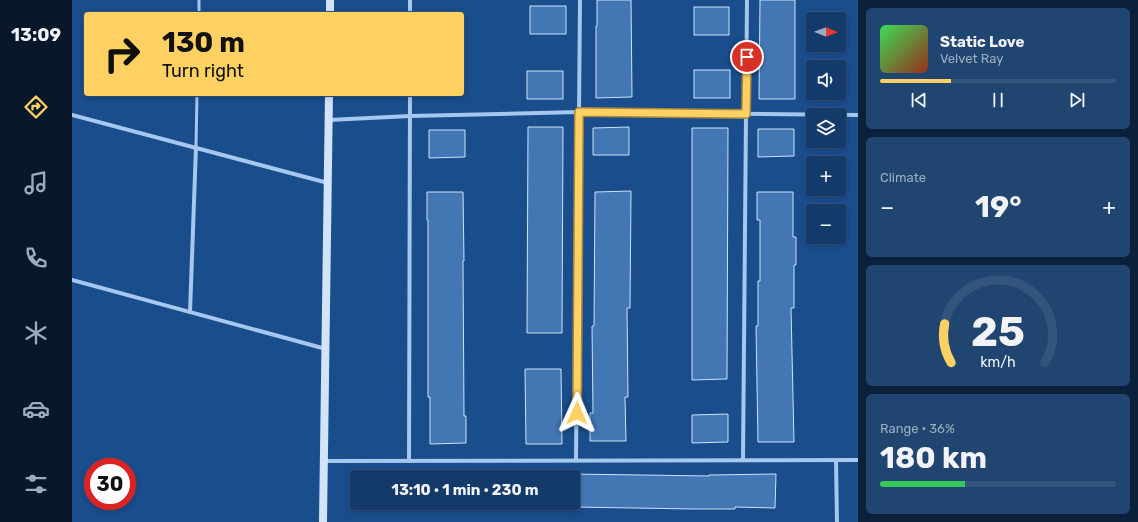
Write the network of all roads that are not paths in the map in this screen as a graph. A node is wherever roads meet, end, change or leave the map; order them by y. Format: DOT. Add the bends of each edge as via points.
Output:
graph roads {
  1 [pos="199,0"];
  2 [pos="330,0"];
  3 [pos="410,0"];
  4 [pos="580,0"];
  5 [pos="747,0"];
  6 [pos="199,12"];
  7 [pos="330,12"];
  8 [pos="410,12"];
  9 [pos="197,96"];
  10 [pos="329,96"];
  11 [pos="410,96"];
  12 [pos="579,112"];
  13 [pos="746,114"];
  14 [pos="72,115"];
  15 [pos="858,115"];
  16 [pos="410,116"];
  17 [pos="329,120"];
  18 [pos="196,147"];
  19 [pos="328,183"];
  20 [pos="72,280"];
  21 [pos="190,312"];
  22 [pos="326,349"];
  23 [pos="409,460"];
  24 [pos="576,460"];
  25 [pos="743,460"];
  26 [pos="836,460"];
  27 [pos="858,460"];
  28 [pos="324,461"];
  29 [pos="323,522"];
  30 [pos="837,522"];
  1 -- 6 [label="lane"];
  2 -- 7 [label="main road"];
  3 -- 8 [label="street"];
  4 -- 12 [label="street"];
  5 -- 13 [label="street"];
  9 -- 18 [label="lane"];
  10 -- 17 [label="main road"];
  11 -- 16 [label="street"];
  12 -- 13 [label="street"];
  12 -- 16 [label="street"];
  12 -- 24 [label="street"];
  13 -- 15 [label="street"];
  13 -- 25 [label="street"];
  14 -- 18 [label="street"];
  16 -- 17 [label="street"];
  16 -- 23 [label="street"];
  17 -- 19 [label="main road"];
  18 -- 19 [label="street"];
  18 -- 21 [label="street"];
  19 -- 22 [label="main road"];
  20 -- 21 [label="street"];
  21 -- 22 [label="street"];
  22 -- 28 [label="main road"];
  23 -- 24 [label="street"];
  23 -- 28 [label="street"];
  24 -- 25 [label="street"];
  25 -- 26 [label="street"];
  26 -- 27 [label="street"];
  26 -- 30 [label="street"];
  28 -- 29 [label="main road"];
}
